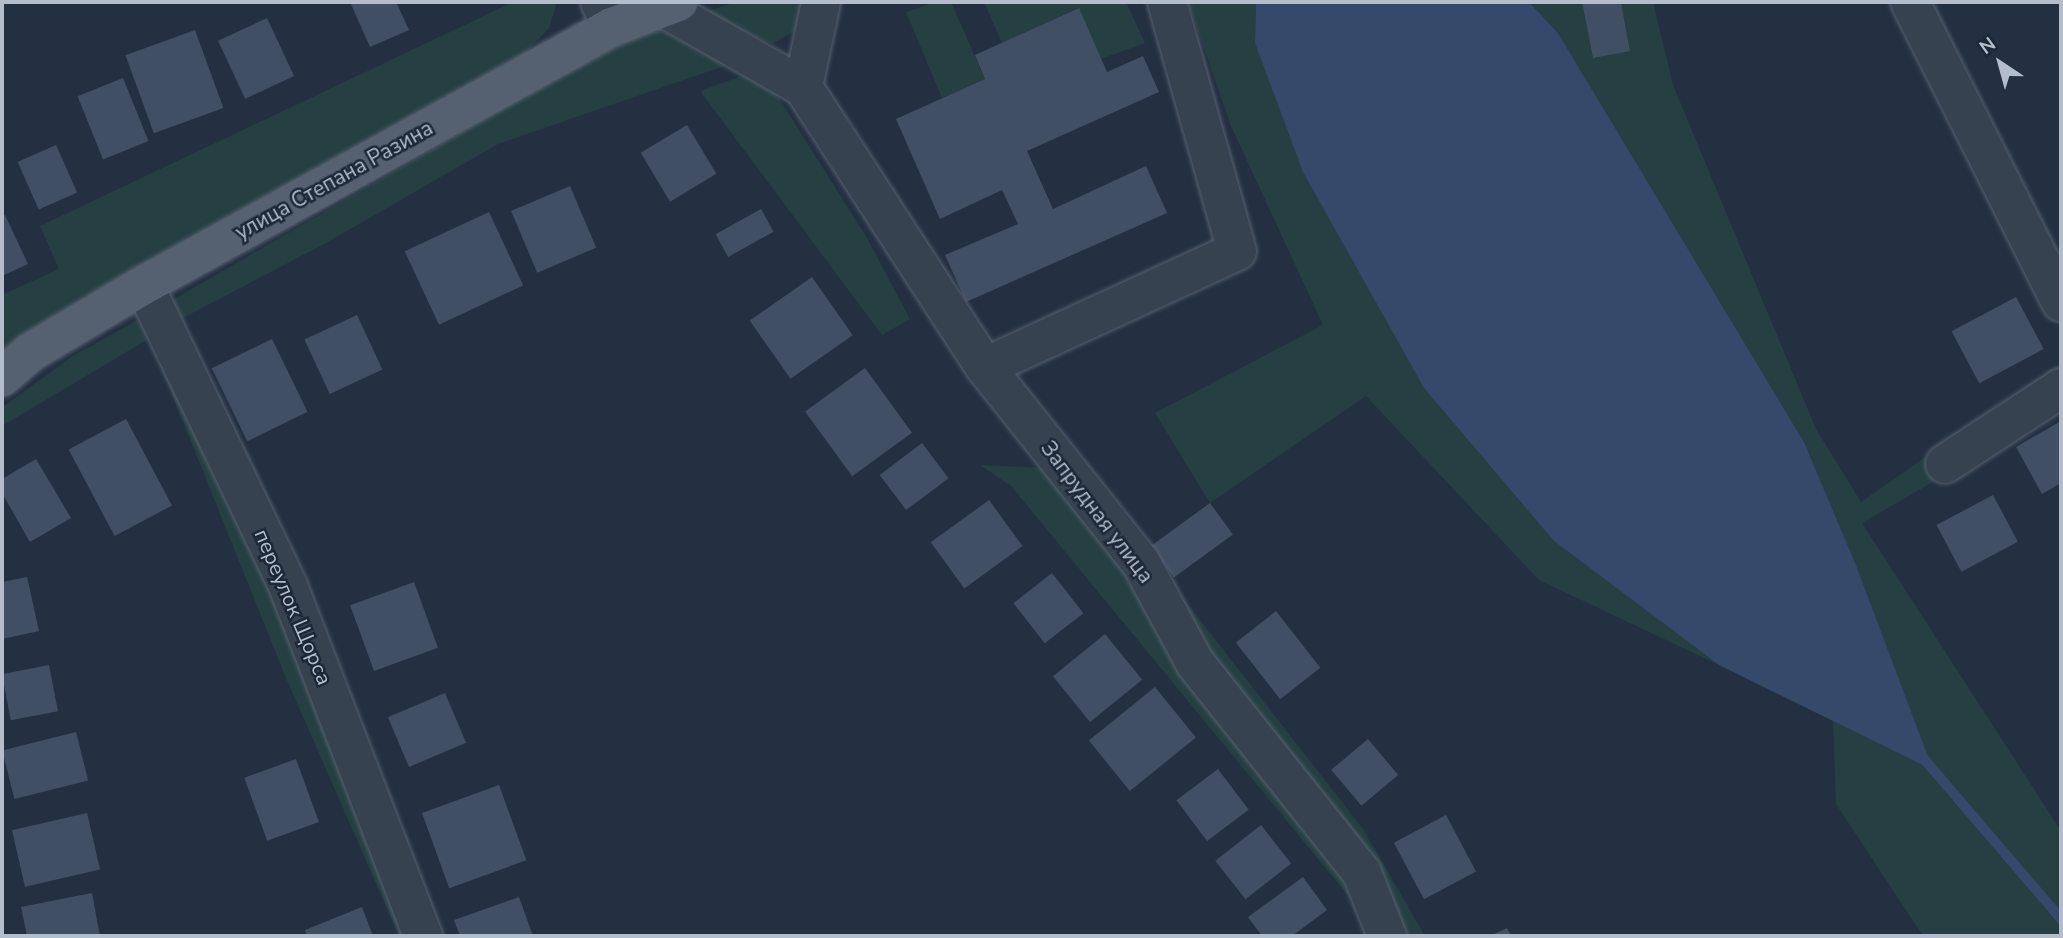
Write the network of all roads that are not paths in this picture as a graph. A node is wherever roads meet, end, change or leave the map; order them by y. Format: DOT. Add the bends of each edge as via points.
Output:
graph roads {
  1 [pos="821,2"];
  2 [pos="1167,2"];
  3 [pos="1910,2"];
  4 [pos="670,5"];
  5 [pos="606,15"];
  6 [pos="803,87"];
  7 [pos="144,285"];
  8 [pos="2061,302"];
  9 [pos="985,367"];
  10 [pos="2,377"];
  11 [pos="2061,388"];
  12 [pos="1945,464"];
  13 [pos="423,936"];
  14 [pos="1387,936"];
  1 -- 6 [label="street"];
  2 -- 9 [label="street" via="1237,251"];
  3 -- 8 [label="street"];
  4 -- 5 [label="main road, улица Степана Разина"];
  4 -- 6 [label="street, Запрудная улица"];
  5 -- 7 [label="main road, улица Степана Разина"];
  6 -- 9 [label="street, Запрудная улица"];
  7 -- 10 [label="main road, улица Степана Разина" via="31,352"];
  7 -- 13 [label="street, переулок Щорса" via="288,586"];
  9 -- 14 [label="street, Запрудная улица" via="1141,563 1195,663 1362,873"];
  11 -- 12 [label="street"];
}
